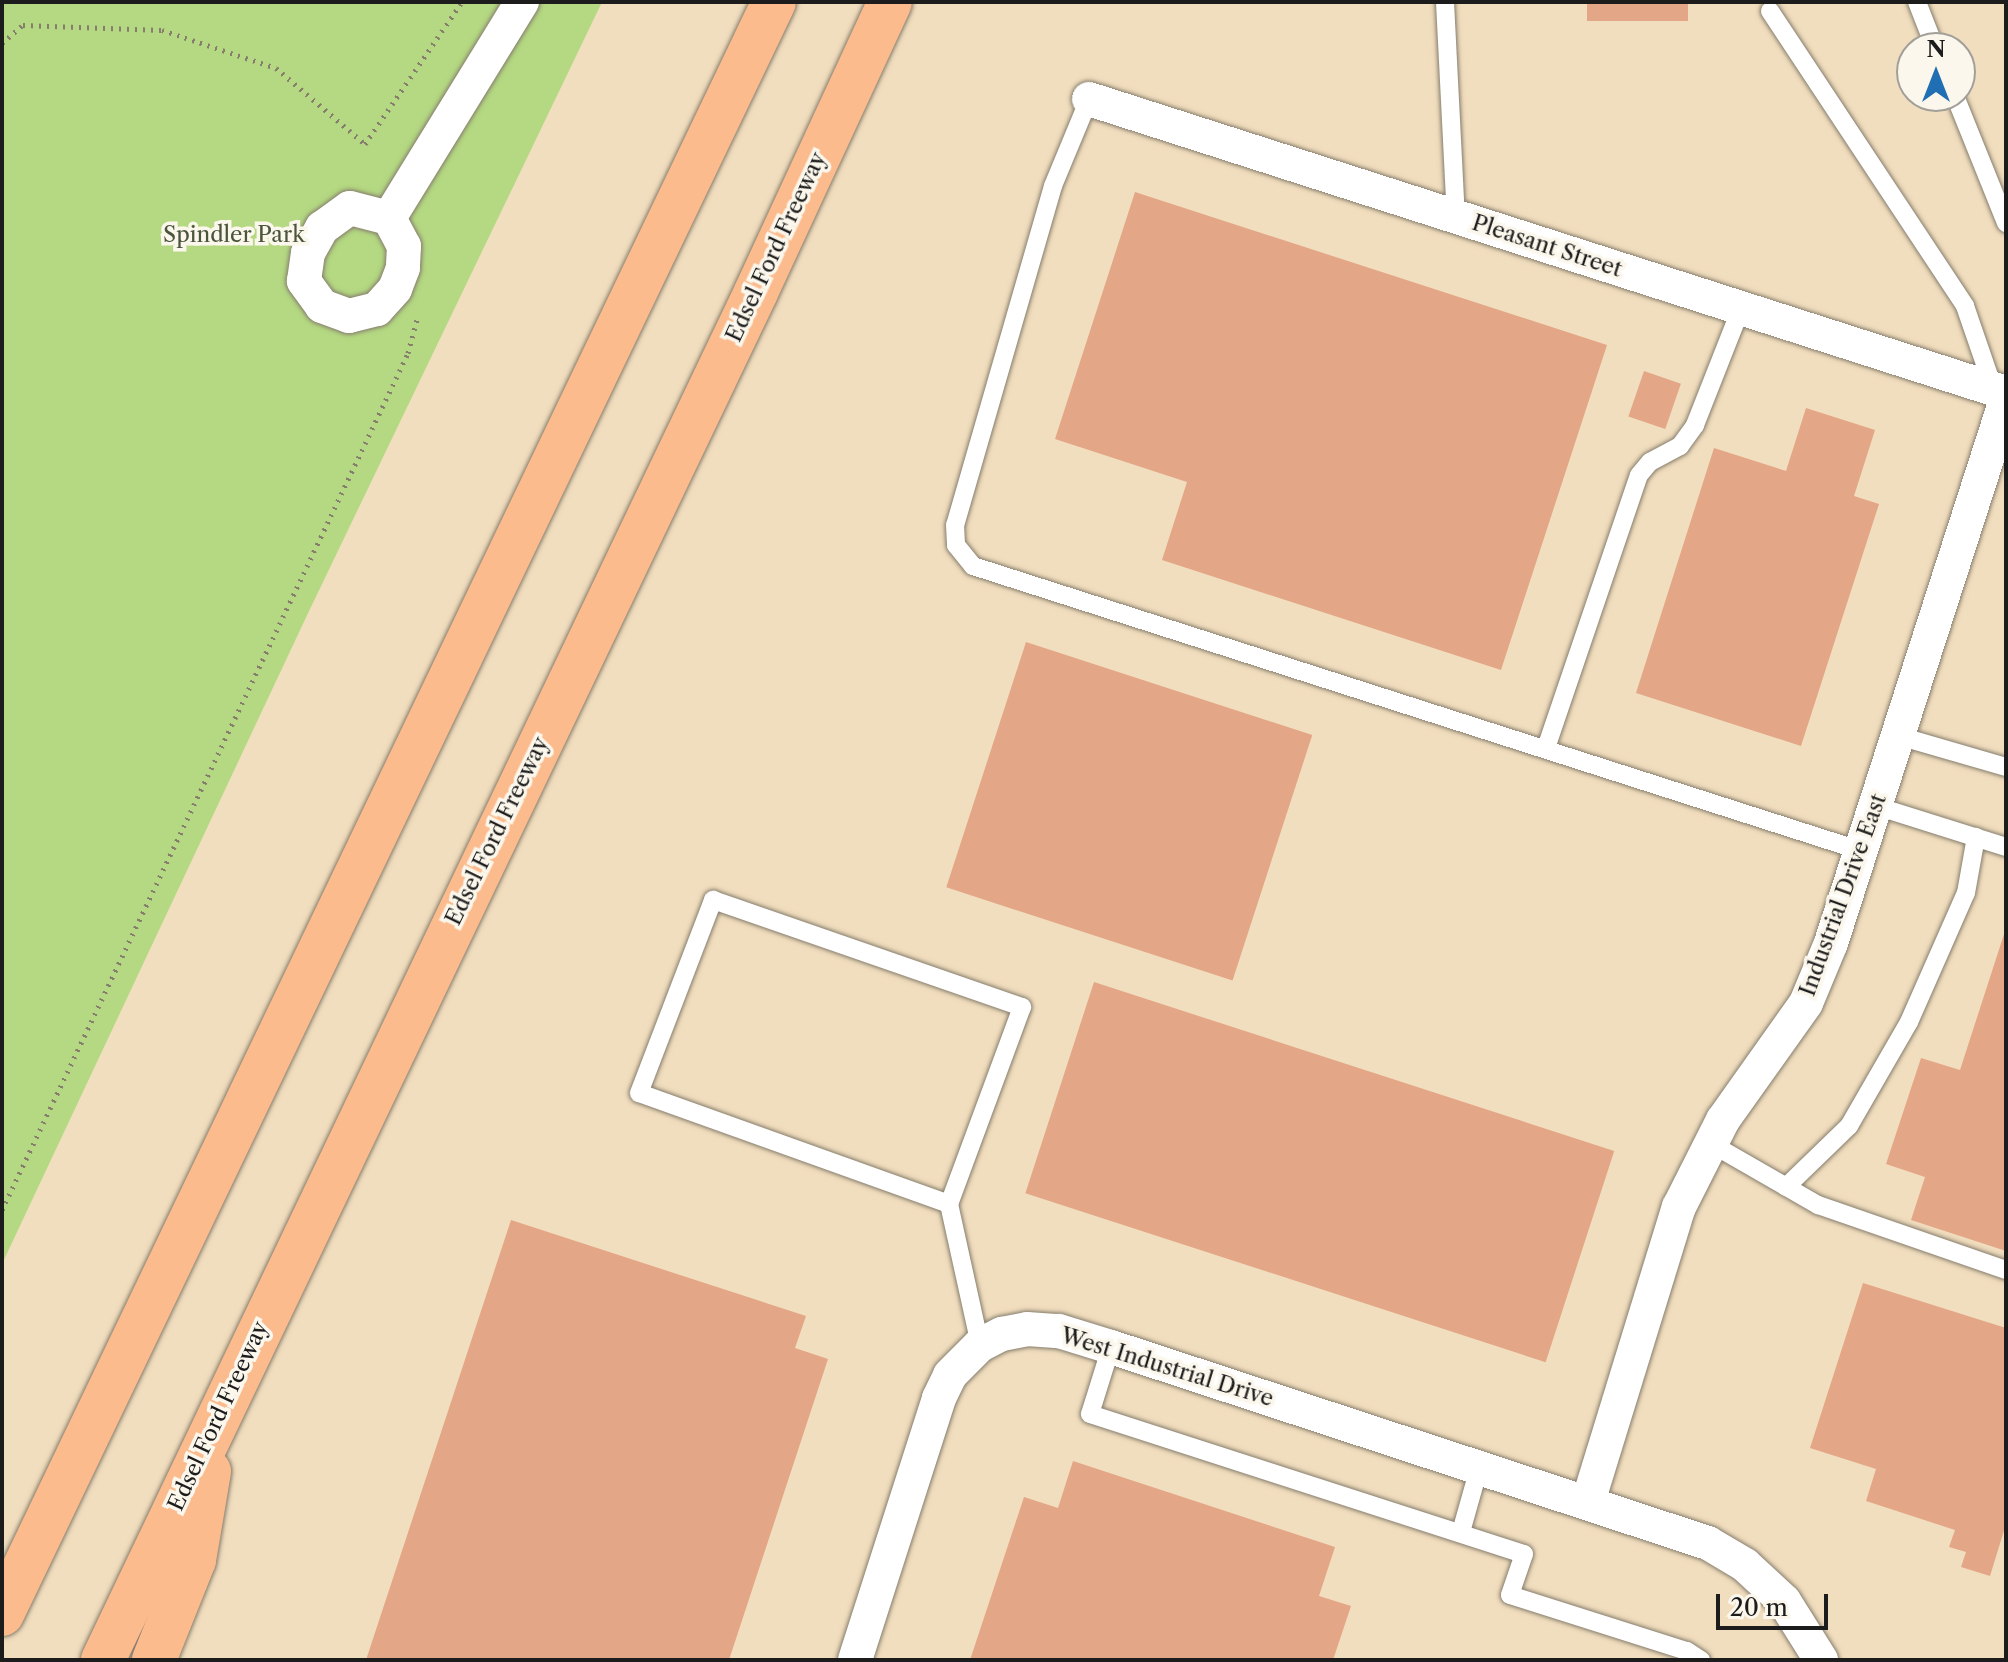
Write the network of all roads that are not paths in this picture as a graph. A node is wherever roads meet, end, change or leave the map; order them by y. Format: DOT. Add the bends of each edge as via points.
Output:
graph roads {
  1 [pos="522,2"];
  2 [pos="774,2"];
  3 [pos="890,2"];
  4 [pos="1445,2"];
  5 [pos="1917,2"];
  6 [pos="1770,11"];
  7 [pos="1929,32"];
  8 [pos="1089,99"];
  9 [pos="1961,112"];
  10 [pos="1456,217"];
  11 [pos="389,218"];
  12 [pos="2006,223"];
  13 [pos="1741,308"];
  14 [pos="2002,394"];
  15 [pos="1899,736"];
  16 [pos="1546,748"];
  17 [pos="2006,767"];
  18 [pos="1876,806"];
  19 [pos="1976,837"];
  20 [pos="2006,847"];
  21 [pos="1862,851"];
  22 [pos="1710,1143"];
  23 [pos="1786,1187"];
  24 [pos="949,1204"];
  25 [pos="2006,1270"];
  26 [pos="980,1345"];
  27 [pos="1111,1347"];
  28 [pos="216,1422"];
  29 [pos="1479,1468"];
  30 [pos="1588,1502"];
  31 [pos="47,1518"];
  32 [pos="1461,1532"];
  33 [pos="2,1566"];
  34 [pos="2,1614"];
  35 [pos="103,1660"];
  36 [pos="154,1660"];
  37 [pos="855,1660"];
  38 [pos="1701,1660"];
  39 [pos="1821,1660"];
  1 -- 11 [label="street"];
  2 -- 31 [label="highway"];
  3 -- 28 [label="highway, Edsel Ford Freeway"];
  4 -- 10 [label="lane"];
  5 -- 7 [label="lane"];
  6 -- 14 [label="lane" via="1965,306"];
  8 -- 10 [label="street, Pleasant Street"];
  8 -- 16 [label="lane" via="1053,186 955,525 956,545 973,566"];
  9 -- 12 [label="lane"];
  10 -- 13 [label="street, Pleasant Street"];
  13 -- 14 [label="street, Pleasant Street"];
  13 -- 16 [label="lane" via="1695,425 1680,446 1650,462 1639,475"];
  14 -- 15 [label="street, Industrial Drive East"];
  15 -- 17 [label="lane"];
  15 -- 18 [label="street, Industrial Drive East"];
  16 -- 21 [label="lane"];
  18 -- 19 [label="lane"];
  18 -- 21 [label="street, Industrial Drive East"];
  19 -- 20 [label="lane"];
  19 -- 23 [label="lane" via="1966,893 1909,1022 1849,1126"];
  21 -- 22 [label="street, Industrial Drive East" via="1806,1003"];
  22 -- 23 [label="lane"];
  22 -- 30 [label="street, Industrial Drive East" via="1679,1207"];
  23 -- 25 [label="lane" via="1818,1205"];
  24 -- 24 [label="lane" via="1022,1007 713,900 639,1093"];
  24 -- 26 [label="lane"];
  26 -- 27 [label="street, West Industrial Drive" via="1027,1329 1059,1331"];
  26 -- 37 [label="street, West Industrial Drive" via="950,1375 939,1398"];
  27 -- 29 [label="street, West Industrial Drive"];
  27 -- 32 [label="lane" via="1090,1414"];
  28 -- 35 [label="highway, Edsel Ford Freeway"];
  28 -- 36 [label="highway" via="194,1560"];
  29 -- 30 [label="street, West Industrial Drive"];
  29 -- 32 [label="lane"];
  30 -- 39 [label="street, West Industrial Drive" via="1708,1543 1745,1565 1784,1601"];
  31 -- 33 [label="highway"];
  31 -- 34 [label="highway"];
  32 -- 38 [label="lane" via="1524,1554 1510,1595 1687,1651"];
}
